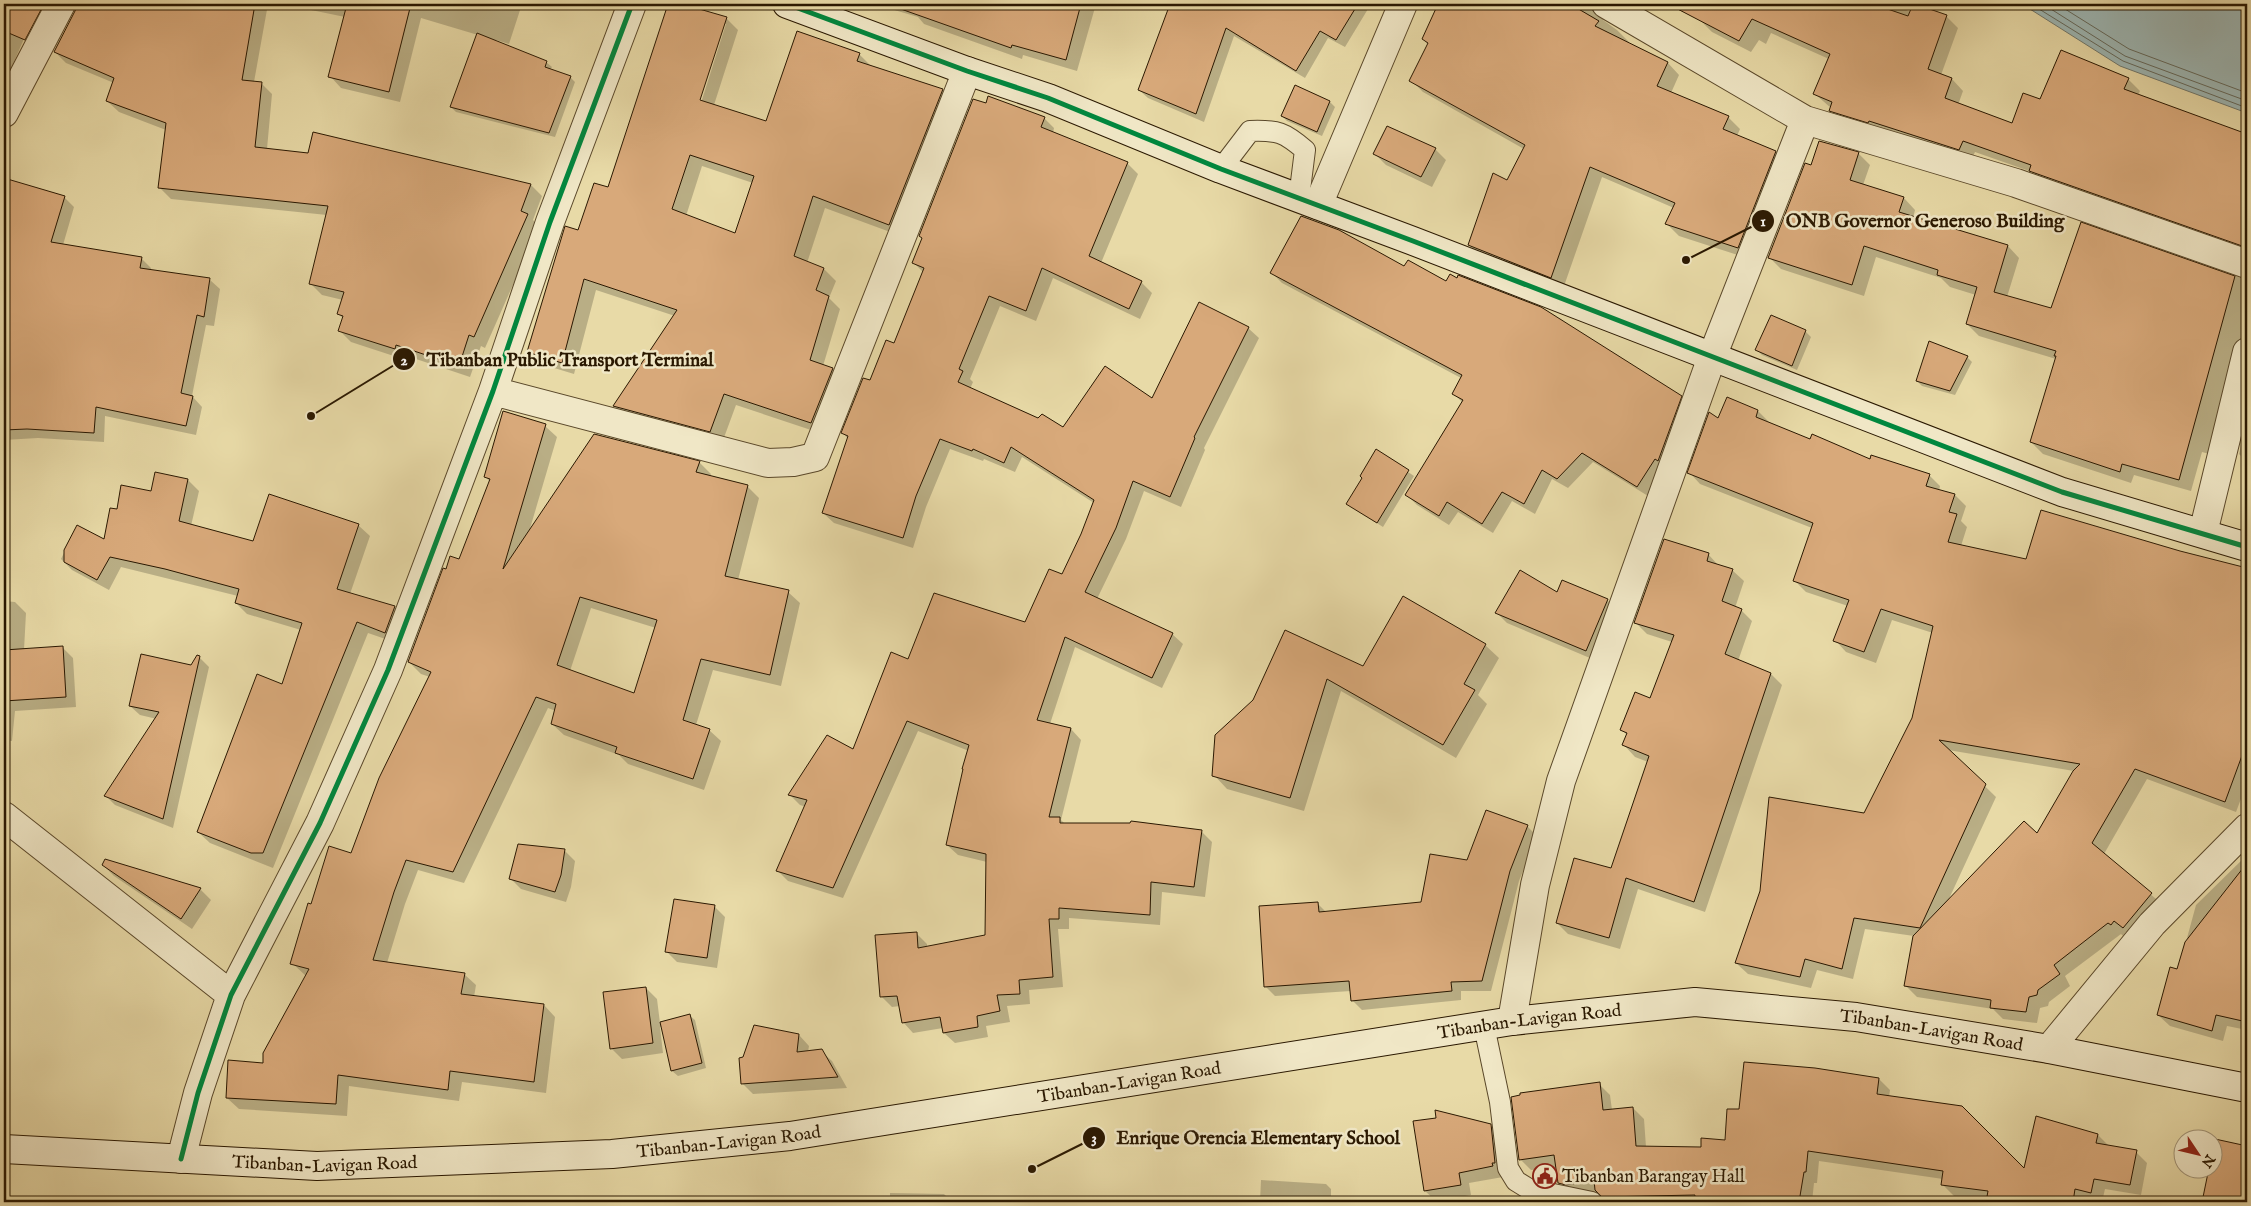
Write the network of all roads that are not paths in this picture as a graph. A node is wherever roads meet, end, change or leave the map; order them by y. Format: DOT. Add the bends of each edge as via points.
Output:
graph roads {
  1 [pos="61,4"];
  2 [pos="632,4"];
  3 [pos="787,4"];
  4 [pos="1403,4"];
  5 [pos="1606,4"];
  6 [pos="967,71"];
  7 [pos="4,113"];
  8 [pos="1804,120"];
  9 [pos="1221,169"];
  10 [pos="1309,202"];
  11 [pos="2247,264"];
  12 [pos="2247,352"];
  13 [pos="1712,357"];
  14 [pos="493,391"];
  15 [pos="2203,533"];
  16 [pos="2247,547"];
  17 [pos="4,816"];
  18 [pos="2247,828"];
  19 [pos="231,995"];
  20 [pos="1512,1021"];
  21 [pos="1484,1026"];
  22 [pos="2049,1049"];
  23 [pos="2247,1088"];
  24 [pos="4,1149"];
  25 [pos="181,1158"];
  26 [pos="1592,1202"];
  1 -- 7 [label="street"];
  2 -- 14 [label="street" via="550,222"];
  3 -- 6 [label="street"];
  4 -- 10 [label="street"];
  5 -- 8 [label="street"];
  6 -- 9 [label="street" via="1048,98"];
  6 -- 14 [label="street" via="815,457 768,463"];
  8 -- 11 [label="street" via="2016,184"];
  8 -- 13 [label="street"];
  9 -- 10 [label="street"];
  9 -- 10 [label="lane" via="1250,131 1275,130 1305,150"];
  10 -- 13 [label="street"];
  12 -- 15 [label="street"];
  13 -- 15 [label="street" via="2062,492"];
  13 -- 20 [label="street" via="1561,781 1535,885"];
  14 -- 19 [label="street" via="388,670 320,823"];
  15 -- 16 [label="street"];
  17 -- 19 [label="street"];
  18 -- 22 [label="street" via="2152,924"];
  19 -- 25 [label="street" via="198,1093"];
  20 -- 21 [label="street, Tibanban-Lavigan Road"];
  20 -- 22 [label="street, Tibanban-Lavigan Road" via="1694,1002 1856,1017"];
  21 -- 25 [label="street, Tibanban-Lavigan Road" via="790,1136 612,1154 317,1166"];
  21 -- 26 [label="lane" via="1500,1102 1508,1168 1516,1181 1529,1189"];
  22 -- 23 [label="street, Tibanban-Lavigan Road"];
  24 -- 25 [label="street, Tibanban-Lavigan Road"];
}
